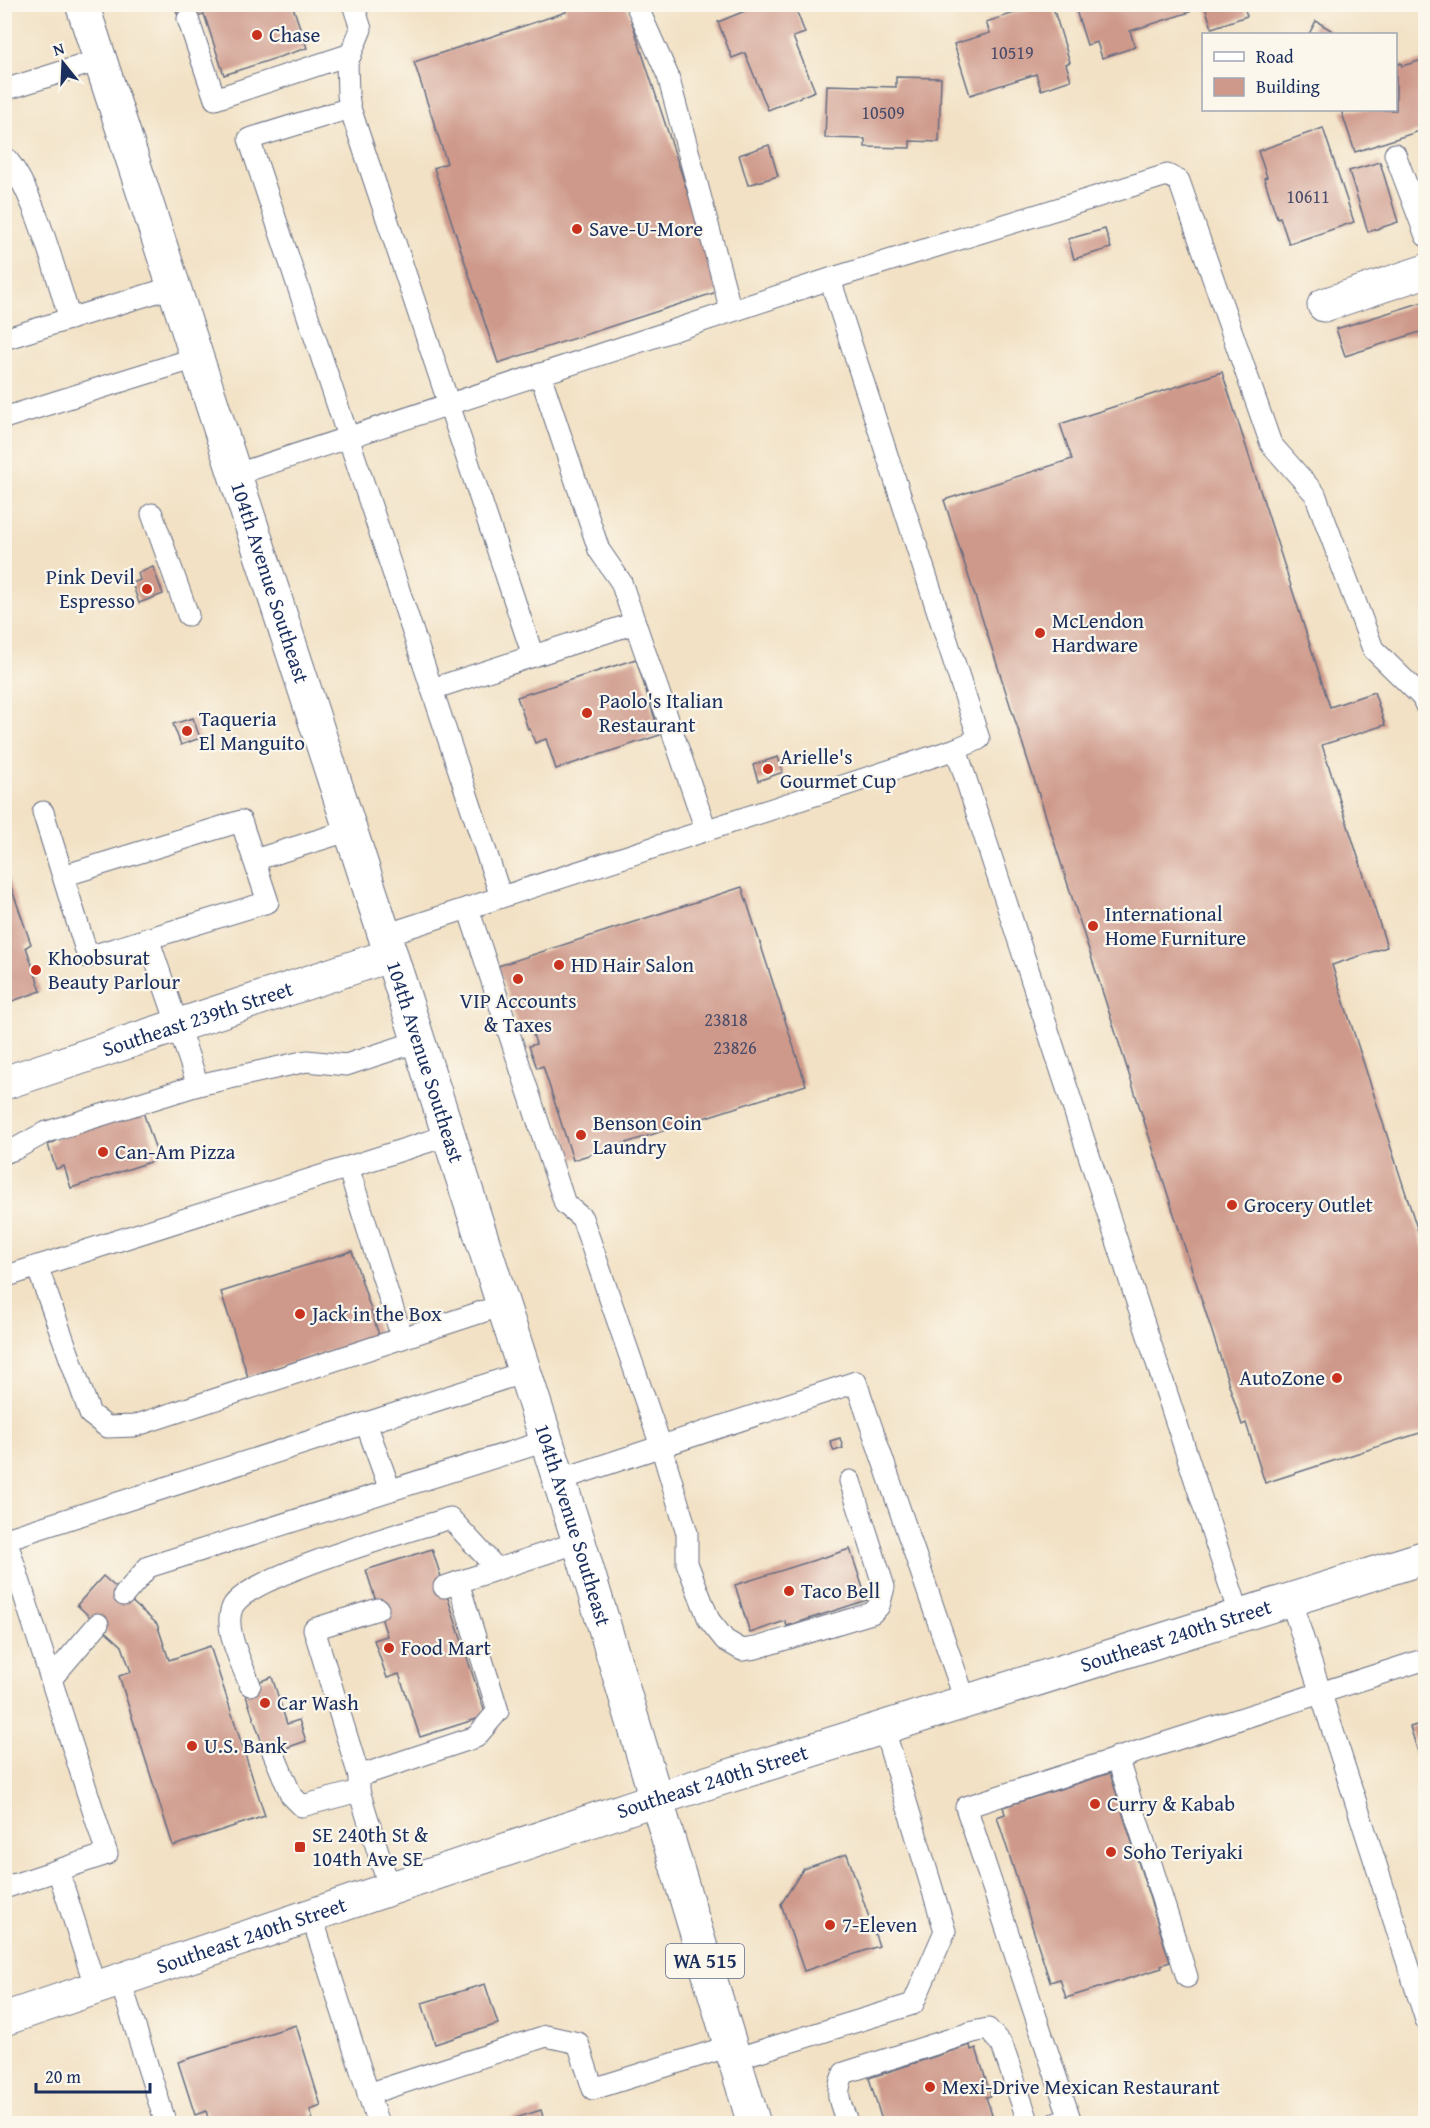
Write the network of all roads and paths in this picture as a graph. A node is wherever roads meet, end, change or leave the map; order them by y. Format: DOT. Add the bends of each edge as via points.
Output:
graph roads {
  1 [pos="82,4"];
  2 [pos="353,4"];
  3 [pos="636,4"];
  4 [pos="188,19"];
  5 [pos="351,54"];
  6 [pos="100,60"];
  7 [pos="4,90"];
  8 [pos="350,108"];
  9 [pos="1395,154"];
  10 [pos="4,156"];
  11 [pos="1425,236"];
  12 [pos="1425,271"];
  13 [pos="830,279"];
  14 [pos="173,287"];
  15 [pos="1324,305"];
  16 [pos="731,311"];
  17 [pos="70,319"];
  18 [pos="4,339"];
  19 [pos="196,358"];
  20 [pos="540,374"];
  21 [pos="449,404"];
  22 [pos="4,418"];
  23 [pos="349,437"];
  24 [pos="234,475"];
  25 [pos="152,514"];
  26 [pos="188,615"];
  27 [pos="635,623"];
  28 [pos="533,656"];
  29 [pos="432,689"];
  30 [pos="1425,706"];
  31 [pos="956,749"];
  32 [pos="43,812"];
  33 [pos="351,830"];
  34 [pos="706,830"];
  35 [pos="254,860"];
  36 [pos="63,876"];
  37 [pos="501,897"];
  38 [pos="468,908"];
  39 [pos="148,938"];
  40 [pos="388,945"];
  41 [pos="179,1026"];
  42 [pos="419,1041"];
  43 [pos="4,1083"];
  44 [pos="198,1084"];
  45 [pos="449,1135"];
  46 [pos="4,1153"];
  47 [pos="348,1167"];
  48 [pos="37,1266"];
  49 [pos="4,1276"];
  50 [pos="503,1305"];
  51 [pos="402,1338"];
  52 [pos="525,1372"];
  53 [pos="366,1423"];
  54 [pos="546,1441"];
  55 [pos="662,1446"];
  56 [pos="559,1479"];
  57 [pos="850,1481"];
  58 [pos="390,1490"];
  59 [pos="579,1542"];
  60 [pos="1425,1557"];
  61 [pos="497,1569"];
  62 [pos="124,1595"];
  63 [pos="1291,1600"];
  64 [pos="378,1609"];
  65 [pos="1240,1617"];
  66 [pos="98,1624"];
  67 [pos="1425,1659"];
  68 [pos="51,1679"];
  69 [pos="250,1684"];
  70 [pos="1320,1692"];
  71 [pos="966,1703"];
  72 [pos="884,1729"];
  73 [pos="273,1752"];
  74 [pos="1118,1757"];
  75 [pos="359,1783"];
  76 [pos="656,1799"];
  77 [pos="58,1870"];
  78 [pos="4,1888"];
  79 [pos="390,1890"];
  80 [pos="312,1917"];
  81 [pos="1187,1977"];
  82 [pos="108,1984"];
  83 [pos="4,2019"];
  84 [pos="1425,2020"];
  85 [pos="732,2052"];
  86 [pos="369,2094"];
  87 [pos="166,2124"];
  88 [pos="378,2124"];
  89 [pos="754,2124"];
  90 [pos="848,2124"];
  91 [pos="1029,2124"];
  92 [pos="1055,2124"];
  1 -- 6 [label="main road, 104th Avenue Southeast / WA 515"];
  2 -- 5 [label="lane" via="361,29"];
  3 -- 16 [label="lane" via="668,76"];
  4 -- 5 [label="lane" via="215,99"];
  5 -- 8 [label="lane" via="347,63"];
  6 -- 7 [label="lane"];
  6 -- 14 [label="main road, 104th Avenue Southeast / WA 515"];
  8 -- 21 [label="lane"];
  8 -- 23 [label="lane" via="249,139"];
  9 -- 11 [label="lane"];
  10 -- 17 [label="lane" via="13,165 35,212"];
  12 -- 15 [label="main road"];
  13 -- 16 [label="lane"];
  13 -- 30 [label="lane" via="1167,175 1179,181 1270,444 1315,494 1373,649 1422,697"];
  13 -- 31 [label="lane" via="979,739"];
  14 -- 17 [label="lane"];
  14 -- 19 [label="main road, 104th Avenue Southeast / WA 515"];
  16 -- 20 [label="lane"];
  17 -- 18 [label="lane"];
  19 -- 22 [label="lane"];
  19 -- 24 [label="main road, 104th Avenue Southeast / WA 515"];
  20 -- 21 [label="lane"];
  20 -- 27 [label="lane" via="599,550 621,582"];
  21 -- 23 [label="lane"];
  21 -- 28 [label="lane"];
  23 -- 24 [label="lane"];
  23 -- 29 [label="lane"];
  24 -- 33 [label="main road, 104th Avenue Southeast / WA 515"];
  25 -- 26 [label="lane"];
  27 -- 28 [label="lane"];
  27 -- 34 [label="lane"];
  28 -- 29 [label="lane"];
  29 -- 37 [label="lane"];
  31 -- 34 [label="lane"];
  31 -- 65 [label="lane"];
  32 -- 36 [label="lane"];
  33 -- 35 [label="lane"];
  33 -- 40 [label="main road, 104th Avenue Southeast / WA 515"];
  34 -- 37 [label="lane"];
  35 -- 36 [label="lane" via="241,821"];
  35 -- 39 [label="lane" via="268,902"];
  36 -- 39 [label="lane" via="88,957"];
  37 -- 38 [label="lane"];
  38 -- 40 [label="lane"];
  38 -- 55 [label="lane" via="565,1204 582,1218"];
  39 -- 41 [label="lane"];
  40 -- 41 [label="main road, Southeast 239th Street"];
  40 -- 42 [label="main road, 104th Avenue Southeast / WA 515"];
  41 -- 43 [label="main road, Southeast 239th Street"];
  41 -- 44 [label="lane"];
  42 -- 44 [label="lane" via="346,1065 307,1061"];
  42 -- 45 [label="main road, 104th Avenue Southeast / WA 515"];
  44 -- 46 [label="lane" via="44,1133"];
  45 -- 47 [label="lane"];
  45 -- 50 [label="main road, 104th Avenue Southeast / WA 515"];
  47 -- 48 [label="lane"];
  47 -- 51 [label="lane"];
  48 -- 49 [label="lane"];
  48 -- 51 [label="lane" via="90,1414 107,1426 134,1426"];
  50 -- 51 [label="lane"];
  50 -- 52 [label="main road, 104th Avenue Southeast / WA 515"];
  52 -- 53 [label="lane"];
  52 -- 54 [label="main road, 104th Avenue Southeast / WA 515"];
  53 -- 58 [label="lane"];
  53 -- 68 [label="lane" via="6,1539"];
  54 -- 56 [label="main road, 104th Avenue Southeast / WA 515"];
  54 -- 58 [label="lane"];
  55 -- 56 [label="lane"];
  55 -- 57 [label="lane" via="687,1533 687,1563 709,1620 725,1640 742,1650 872,1612 879,1606 884,1587"];
  55 -- 71 [label="lane" via="856,1382"];
  56 -- 59 [label="main road, 104th Avenue Southeast / WA 515"];
  58 -- 62 [label="lane" via="148,1567"];
  59 -- 61 [label="lane"];
  59 -- 76 [label="main road, 104th Avenue Southeast / WA 515"];
  60 -- 63 [label="main road, Southeast 240th Street"];
  61 -- 69 [label="lane" via="450,1518 285,1572 233,1605 229,1628"];
  61 -- 75 [label="lane" via="451,1585 498,1711 476,1737"];
  63 -- 65 [label="main road, Southeast 240th Street"];
  63 -- 70 [label="lane"];
  64 -- 75 [label="lane" via="314,1629"];
  65 -- 71 [label="main road, Southeast 240th Street"];
  66 -- 68 [label="lane"];
  67 -- 70 [label="lane"];
  68 -- 77 [label="lane" via="107,1854"];
  70 -- 74 [label="lane"];
  70 -- 84 [label="lane"];
  71 -- 72 [label="main road, Southeast 240th Street"];
  72 -- 76 [label="main road, Southeast 240th Street"];
  72 -- 85 [label="lane" via="945,1931 913,2004"];
  73 -- 75 [label="lane" via="291,1794 302,1806"];
  74 -- 81 [label="lane"];
  74 -- 92 [label="lane" via="966,1807 1070,2119"];
  75 -- 79 [label="lane"];
  76 -- 79 [label="main road, Southeast 240th Street"];
  76 -- 85 [label="main road, 104th Avenue Southeast / WA 515"];
  77 -- 78 [label="lane"];
  77 -- 82 [label="lane"];
  79 -- 80 [label="main road, Southeast 240th Street"];
  80 -- 82 [label="main road, Southeast 240th Street"];
  80 -- 86 [label="lane"];
  82 -- 83 [label="main road, Southeast 240th Street"];
  82 -- 87 [label="lane"];
  85 -- 86 [label="lane" via="593,2089 578,2043 546,2036"];
  85 -- 89 [label="main road, 104th Avenue Southeast / WA 515"];
  86 -- 88 [label="lane"];
  90 -- 91 [label="lane" via="839,2099 838,2086 844,2073 988,2029 1002,2045"];
}
